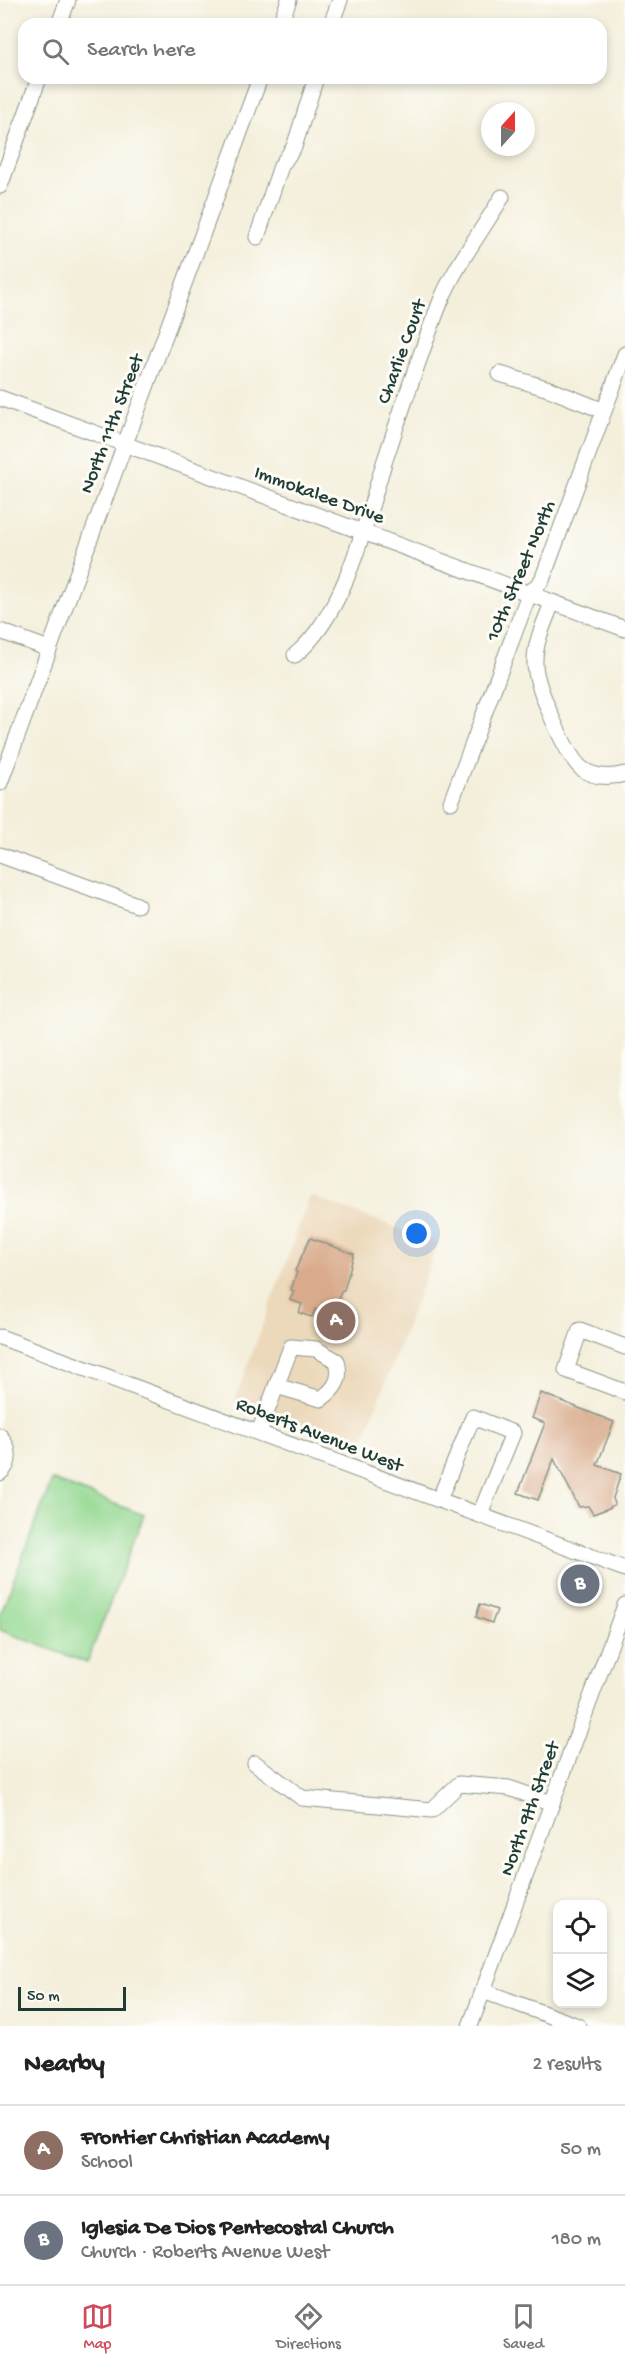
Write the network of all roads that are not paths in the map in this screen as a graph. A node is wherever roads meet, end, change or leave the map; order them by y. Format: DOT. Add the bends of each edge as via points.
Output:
graph roads {
  1 [pos="68,0"];
  2 [pos="289,0"];
  3 [pos="340,0"];
  4 [pos="61,18"];
  5 [pos="282,18"];
  6 [pos="333,18"];
  7 [pos="37,84"];
  8 [pos="258,84"];
  9 [pos="314,84"];
  10 [pos="0,186"];
  11 [pos="502,196"];
  12 [pos="257,237"];
  13 [pos="625,354"];
  14 [pos="500,374"];
  15 [pos="0,398"];
  16 [pos="604,411"];
  17 [pos="125,444"];
  18 [pos="362,531"];
  19 [pos="530,594"];
  20 [pos="552,603"];
  21 [pos="625,629"];
  22 [pos="0,631"];
  23 [pos="49,649"];
  24 [pos="295,655"];
  25 [pos="625,774"];
  26 [pos="0,783"];
  27 [pos="451,802"];
  28 [pos="0,855"];
  29 [pos="137,905"];
  30 [pos="0,1337"];
  31 [pos="625,1347"];
  32 [pos="276,1386"];
  33 [pos="625,1392"];
  34 [pos="259,1432"];
  35 [pos="0,1436"];
  36 [pos="0,1473"];
  37 [pos="438,1500"];
  38 [pos="480,1514"];
  39 [pos="625,1569"];
  40 [pos="625,1605"];
  41 [pos="255,1763"];
  42 [pos="552,1803"];
  43 [pos="483,1991"];
  44 [pos="470,2026"];
  45 [pos="578,2026"];
  1 -- 4 [label="street"];
  2 -- 5 [label="street"];
  3 -- 6 [label="street"];
  7 -- 10 [label="street"];
  8 -- 17 [label="street, North 11th Street"];
  9 -- 12 [label="street" via="294,147 281,166"];
  11 -- 18 [label="street, Charlie Court" via="441,300"];
  13 -- 16 [label="street, 10th Street North"];
  14 -- 16 [label="street"];
  15 -- 17 [label="street, Immokalee Drive"];
  16 -- 19 [label="street, 10th Street North" via="542,580"];
  17 -- 18 [label="street, Immokalee Drive"];
  17 -- 23 [label="street, North 11th Street"];
  18 -- 19 [label="street, Immokalee Drive"];
  18 -- 24 [label="street, Charlie Court" via="327,621"];
  19 -- 20 [label="street, Immokalee Drive"];
  19 -- 27 [label="street, 10th Street North"];
  20 -- 21 [label="street, Immokalee Drive"];
  20 -- 25 [label="street" via="535,662 545,697 580,767 602,776"];
  22 -- 23 [label="street"];
  23 -- 26 [label="street, North 11th Street"];
  28 -- 29 [label="street"];
  30 -- 34 [label="street, Roberts Avenue West"];
  31 -- 33 [label="street" via="580,1329 566,1370"];
  32 -- 34 [label="street"];
  34 -- 37 [label="street, Roberts Avenue West"];
  35 -- 36 [label="street" via="7,1444 9,1457"];
  37 -- 38 [label="street, Roberts Avenue West"];
  37 -- 38 [label="street" via="473,1417 513,1433"];
  38 -- 39 [label="street, Roberts Avenue West"];
  40 -- 42 [label="street, North 9th Street"];
  41 -- 42 [label="street" via="302,1798 432,1810 459,1784 509,1788"];
  42 -- 43 [label="street, North 9th Street"];
  43 -- 44 [label="street, North 9th Street"];
  43 -- 45 [label="street"];
}
